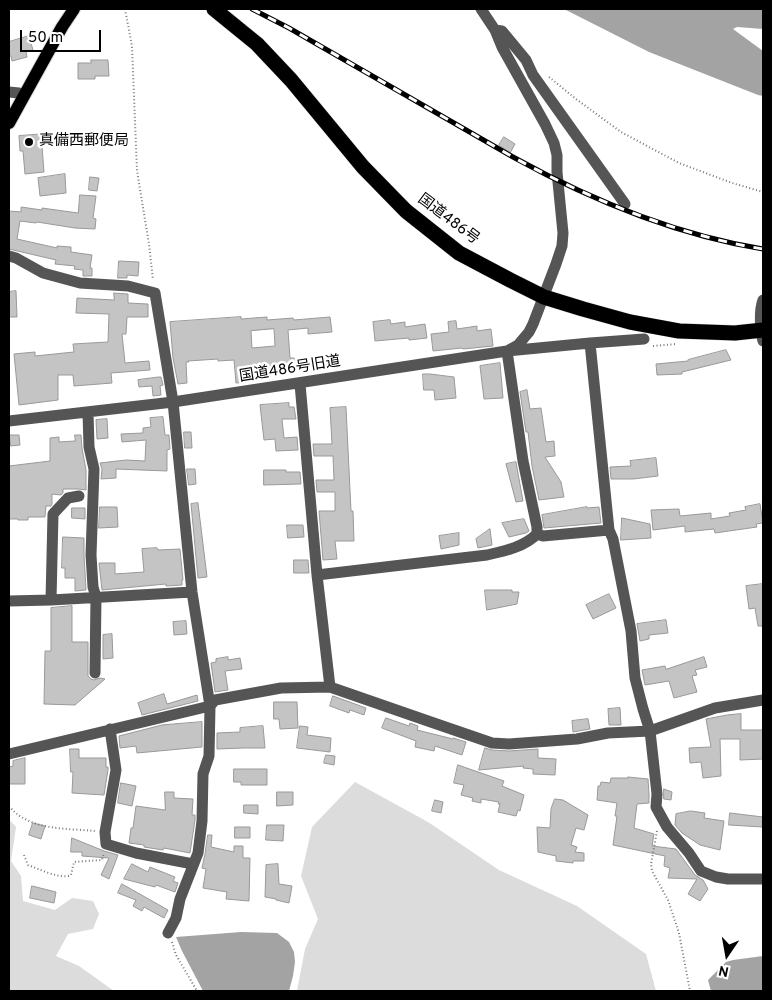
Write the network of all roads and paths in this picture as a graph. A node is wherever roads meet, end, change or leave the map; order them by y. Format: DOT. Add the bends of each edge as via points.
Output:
graph roads {
  1 [pos="74,9"];
  2 [pos="125,9"];
  3 [pos="214,9"];
  4 [pos="481,9"];
  5 [pos="495,30"];
  6 [pos="526,60"];
  7 [pos="539,69"];
  8 [pos="9,92"];
  9 [pos="24,95"];
  10 [pos="9,123"];
  11 [pos="763,192"];
  12 [pos="625,204"];
  13 [pos="9,256"];
  14 [pos="155,293"];
  15 [pos="544,297"];
  16 [pos="763,300"];
  17 [pos="762,334"];
  18 [pos="648,342"];
  19 [pos="590,343"];
  20 [pos="679,344"];
  21 [pos="507,351"];
  22 [pos="300,384"];
  23 [pos="173,402"];
  24 [pos="88,412"];
  25 [pos="9,421"];
  26 [pos="79,496"];
  27 [pos="609,530"];
  28 [pos="537,534"];
  29 [pos="317,575"];
  30 [pos="192,592"];
  31 [pos="96,597"];
  32 [pos="51,600"];
  33 [pos="9,601"];
  34 [pos="95,673"];
  35 [pos="330,686"];
  36 [pos="763,700"];
  37 [pos="210,706"];
  38 [pos="110,729"];
  39 [pos="650,731"];
  40 [pos="9,754"];
  41 [pos="9,806"];
  42 [pos="660,813"];
  43 [pos="105,832"];
  44 [pos="106,844"];
  45 [pos="24,855"];
  46 [pos="193,864"];
  47 [pos="763,879"];
  48 [pos="168,933"];
  49 [pos="197,991"];
  50 [pos="690,991"];
  1 -- 9 [label="main road"];
  2 -- 14 [label="path" via="132,46 137,171"];
  3 -- 15 [label="highway, 国道486号" via="274,62 363,167 406,211 458,253"];
  4 -- 5 [label="street"];
  5 -- 6 [label="street" via="502,32"];
  5 -- 15 [label="street" via="554,142 557,155 562,246"];
  6 -- 7 [label="street" via="532,61"];
  6 -- 12 [label="street"];
  7 -- 11 [label="path" via="621,132 678,163"];
  8 -- 9 [label="street"];
  9 -- 10 [label="main road"];
  13 -- 14 [label="street" via="43,273 80,283 128,286"];
  14 -- 23 [label="street"];
  15 -- 17 [label="highway, 国道486号" via="630,322 679,331"];
  15 -- 21 [label="street" via="528,332 518,345"];
  16 -- 17 [label="street"];
  18 -- 19 [label="street, 国道486号旧道"];
  18 -- 20 [label="path"];
  19 -- 21 [label="street, 国道486号旧道"];
  19 -- 27 [label="street"];
  21 -- 22 [label="street, 国道486号旧道"];
  21 -- 28 [label="street"];
  22 -- 23 [label="street, 国道486号旧道"];
  22 -- 29 [label="street"];
  23 -- 24 [label="street, 国道486号旧道"];
  23 -- 30 [label="street"];
  24 -- 25 [label="street, 国道486号旧道"];
  24 -- 31 [label="street" via="88,447 94,469 91,555"];
  26 -- 32 [label="street" via="68,498 53,514"];
  27 -- 28 [label="street"];
  27 -- 39 [label="street" via="631,631 635,678"];
  28 -- 29 [label="street" via="524,544 487,555"];
  29 -- 35 [label="street"];
  30 -- 31 [label="street"];
  30 -- 37 [label="street"];
  31 -- 32 [label="street"];
  31 -- 34 [label="street"];
  32 -- 33 [label="street"];
  35 -- 37 [label="street" via="281,688 215,700"];
  35 -- 39 [label="street" via="492,742 509,744"];
  36 -- 39 [label="street" via="716,708"];
  37 -- 38 [label="street"];
  37 -- 46 [label="street" via="209,756 203,774 198,853"];
  38 -- 40 [label="street"];
  38 -- 43 [label="street" via="116,770"];
  39 -- 42 [label="street" via="656,807"];
  41 -- 43 [label="path" via="28,821 42,826"];
  42 -- 47 [label="street" via="701,871 728,879"];
  42 -- 50 [label="path" via="652,871 668,900 679,934"];
  43 -- 44 [label="street"];
  44 -- 45 [label="path" via="102,860 74,862 71,875 67,877 28,866"];
  44 -- 46 [label="street"];
  46 -- 48 [label="street"];
  48 -- 49 [label="path" via="176,955"];
}
